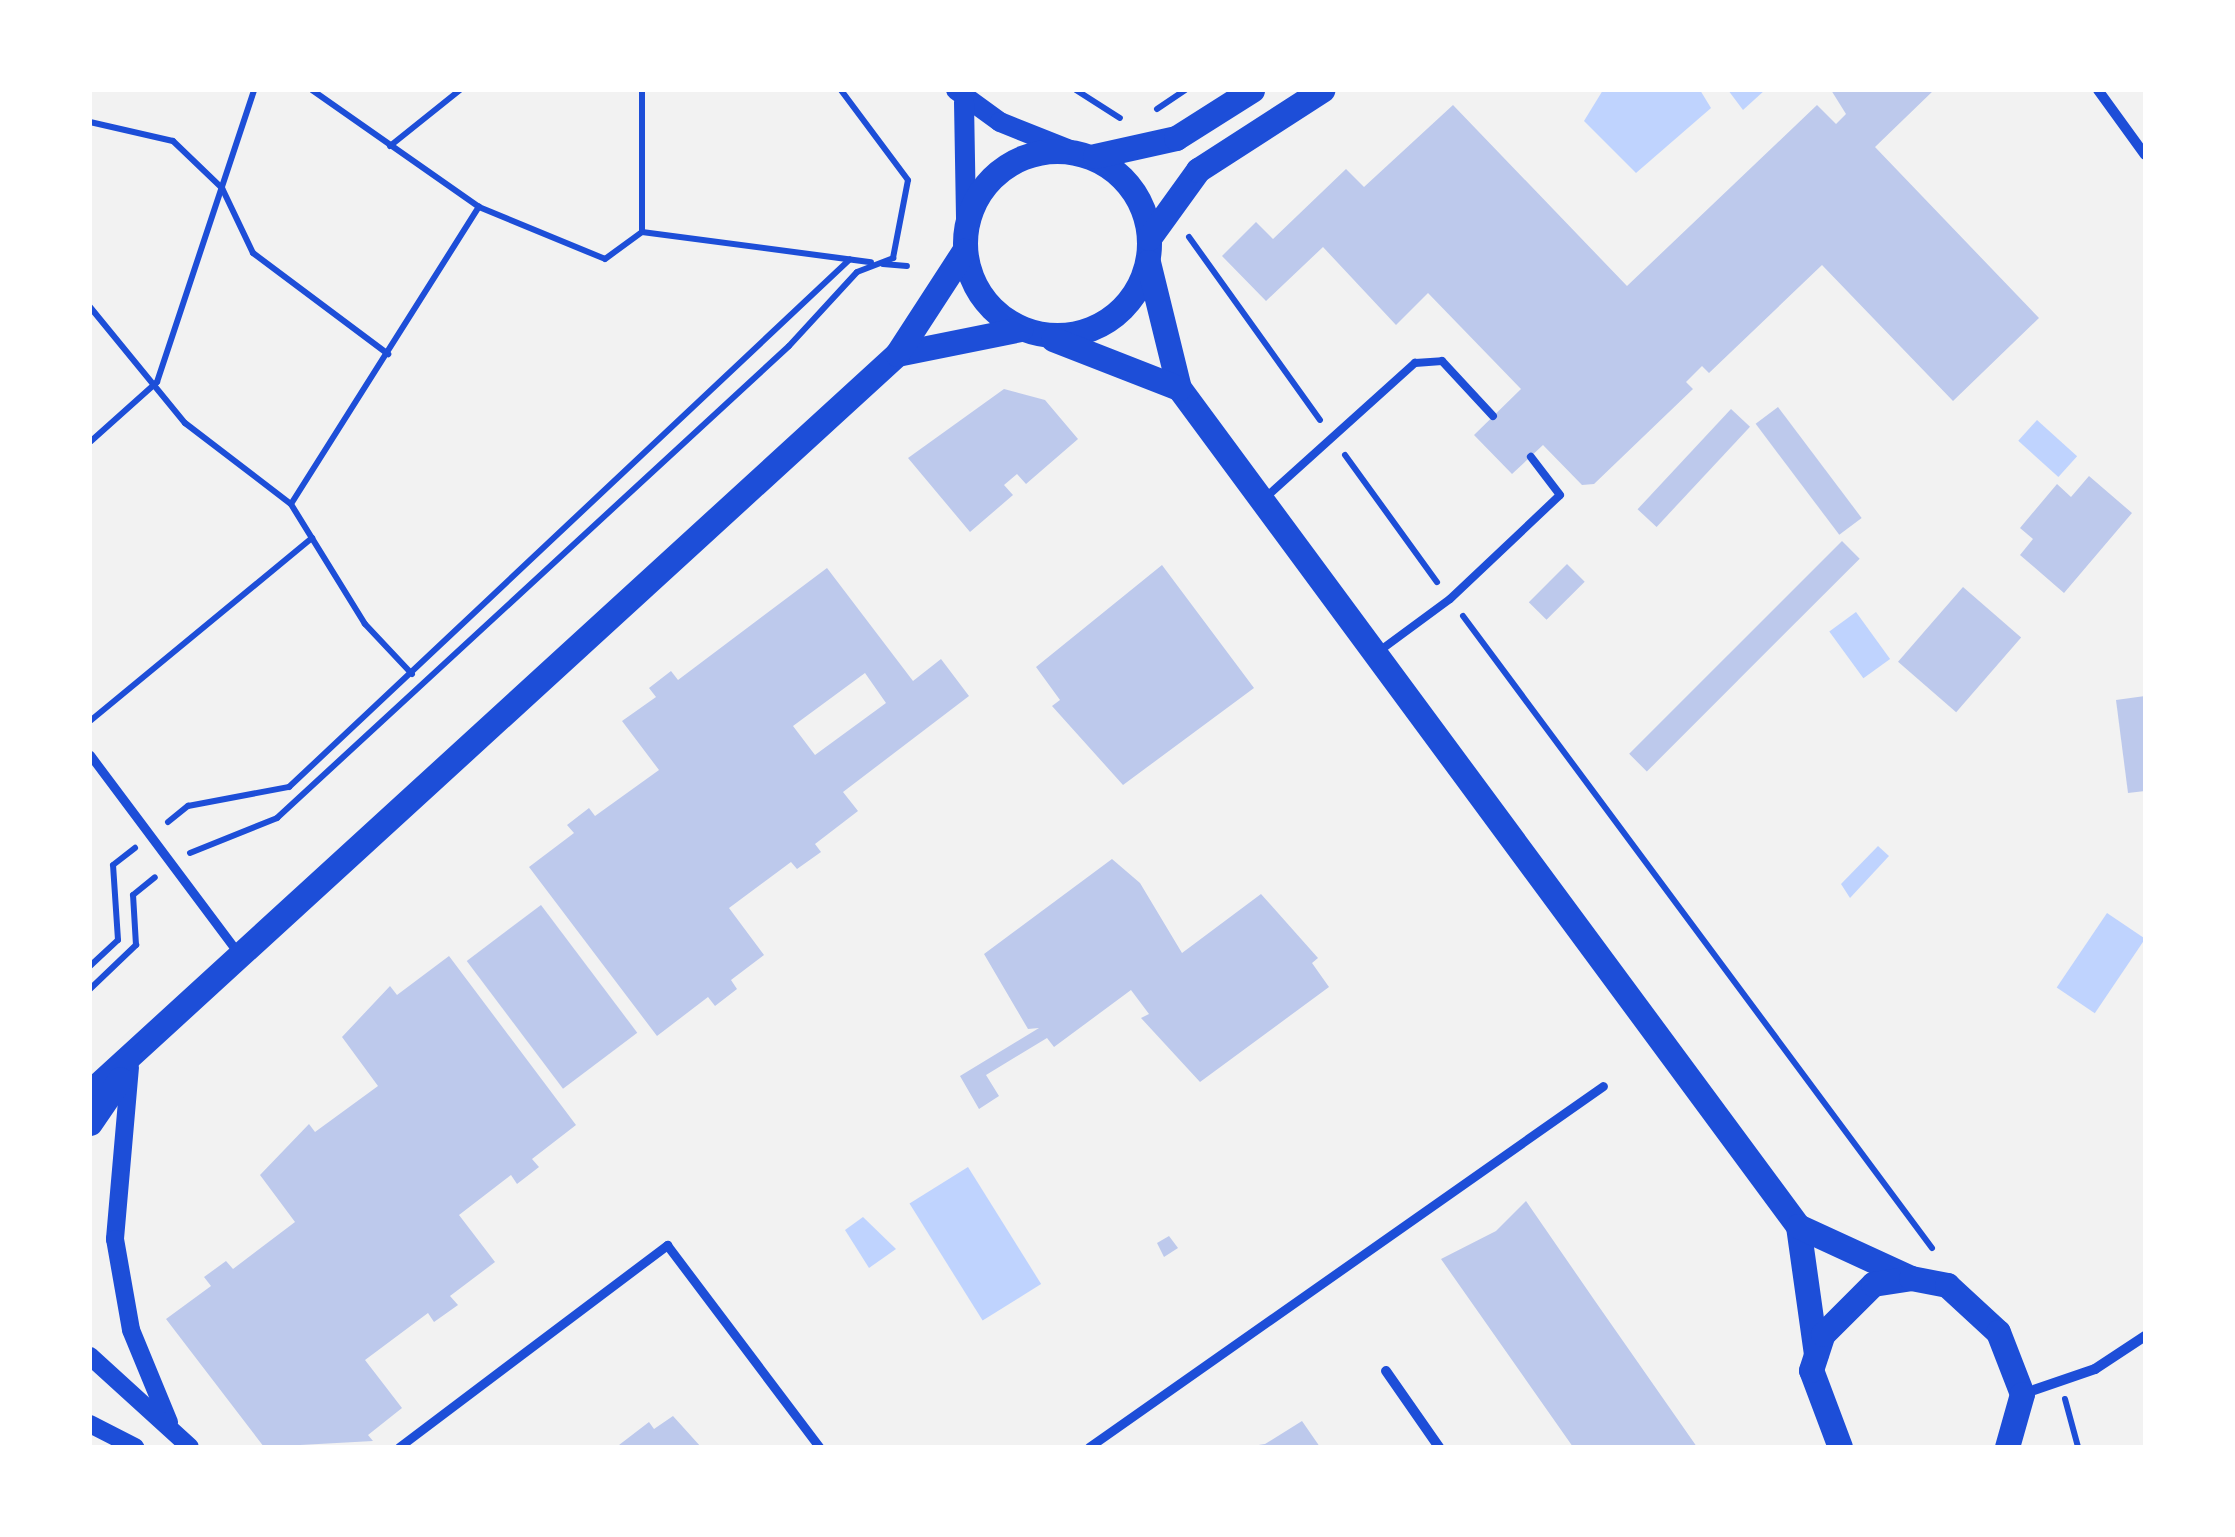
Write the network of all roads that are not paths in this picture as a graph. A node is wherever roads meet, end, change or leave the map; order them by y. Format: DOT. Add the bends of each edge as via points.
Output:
graph roads {
  1 [pos="1252,90"];
  2 [pos="1322,90"];
  3 [pos="2098,90"];
  4 [pos="957,93"];
  5 [pos="1070,150"];
  6 [pos="2145,155"];
  7 [pos="1095,156"];
  8 [pos="966,220"];
  9 [pos="1148,250"];
  10 [pos="964,251"];
  11 [pos="1021,330"];
  12 [pos="1051,338"];
  13 [pos="897,354"];
  14 [pos="1178,388"];
  15 [pos="1493,416"];
  16 [pos="1531,457"];
  17 [pos="1262,501"];
  18 [pos="1374,654"];
  19 [pos="90,755"];
  20 [pos="242,959"];
  21 [pos="131,1062"];
  22 [pos="1604,1086"];
  23 [pos="90,1092"];
  24 [pos="90,1124"];
  25 [pos="1798,1226"];
  26 [pos="1911,1278"];
  27 [pos="2145,1336"];
  28 [pos="1816,1354"];
  29 [pos="90,1356"];
  30 [pos="1386,1371"];
  31 [pos="2022,1394"];
  32 [pos="168,1422"];
  33 [pos="90,1424"];
  34 [pos="1831,1443"];
  35 [pos="135,1447"];
  36 [pos="190,1447"];
  37 [pos="398,1447"];
  38 [pos="818,1447"];
  39 [pos="1089,1447"];
  40 [pos="1439,1447"];
  41 [pos="2007,1447"];
  1 -- 7 [label="main road" via="1176,138"];
  2 -- 9 [label="main road" via="1198,170"];
  3 -- 6 [label="street"];
  4 -- 5 [label="main road"];
  4 -- 8 [label="main road"];
  5 -- 7 [label="main road"];
  5 -- 8 [label="main road" via="1000,169"];
  7 -- 9 [label="main road" via="1134,191"];
  8 -- 10 [label="main road"];
  9 -- 12 [label="main road" via="1113,315"];
  9 -- 14 [label="main road"];
  10 -- 11 [label="main road" via="988,306"];
  10 -- 13 [label="main road"];
  11 -- 12 [label="main road"];
  11 -- 13 [label="main road"];
  12 -- 14 [label="main road"];
  13 -- 20 [label="main road"];
  14 -- 17 [label="main road"];
  15 -- 17 [label="lane" via="1442,362 1415,363"];
  16 -- 18 [label="lane" via="1560,495 1450,600"];
  17 -- 18 [label="main road"];
  18 -- 25 [label="main road"];
  19 -- 20 [label="street"];
  20 -- 21 [label="main road"];
  21 -- 23 [label="main road"];
  21 -- 24 [label="main road"];
  21 -- 32 [label="street" via="114,1239 131,1330"];
  22 -- 39 [label="street"];
  25 -- 26 [label="main road"];
  25 -- 28 [label="main road"];
  26 -- 28 [label="main road" via="1874,1284 1842,1306"];
  26 -- 31 [label="main road" via="1946,1285 1975,1304 1998,1332"];
  27 -- 31 [label="street" via="2096,1369"];
  28 -- 34 [label="main road" via="1814,1388"];
  29 -- 32 [label="street"];
  30 -- 40 [label="street"];
  31 -- 41 [label="main road"];
  32 -- 36 [label="street"];
  33 -- 35 [label="street"];
  37 -- 38 [label="street" via="667,1245"];
}
